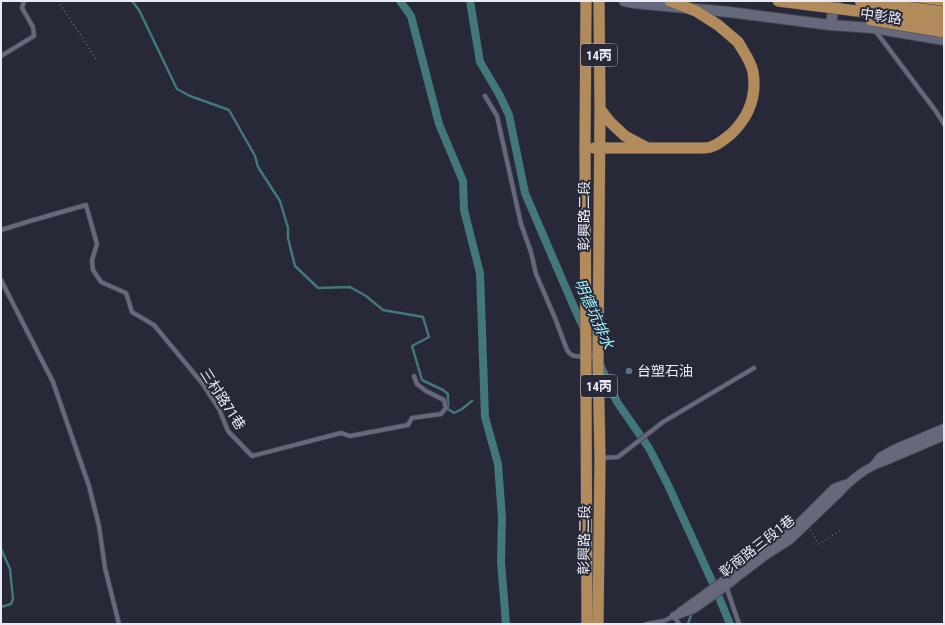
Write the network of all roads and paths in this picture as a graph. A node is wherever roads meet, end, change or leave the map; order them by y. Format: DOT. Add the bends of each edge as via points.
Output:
graph roads {
  1 [pos="24,1"];
  2 [pos="58,1"];
  3 [pos="586,1"];
  4 [pos="599,1"];
  5 [pos="624,1"];
  6 [pos="670,1"];
  7 [pos="778,1"];
  8 [pos="836,1"];
  9 [pos="860,1"];
  10 [pos="875,1"];
  11 [pos="905,1"];
  12 [pos="814,6"];
  13 [pos="944,6"];
  14 [pos="944,12"];
  15 [pos="944,22"];
  16 [pos="830,25"];
  17 [pos="873,28"];
  18 [pos="944,32"];
  19 [pos="944,40"];
  20 [pos="1,56"];
  21 [pos="96,59"];
  22 [pos="485,96"];
  23 [pos="600,109"];
  24 [pos="944,124"];
  25 [pos="600,147"];
  26 [pos="585,148"];
  27 [pos="649,148"];
  28 [pos="1,230"];
  29 [pos="1,280"];
  30 [pos="586,356"];
  31 [pos="598,358"];
  32 [pos="754,368"];
  33 [pos="414,376"];
  34 [pos="944,428"];
  35 [pos="944,436"];
  36 [pos="600,458"];
  37 [pos="874,465"];
  38 [pos="846,484"];
  39 [pos="806,524"];
  40 [pos="840,530"];
  41 [pos="725,584"];
  42 [pos="674,616"];
  43 [pos="119,624"];
  44 [pos="587,624"];
  45 [pos="598,624"];
  46 [pos="646,624"];
  47 [pos="679,624"];
  48 [pos="739,624"];
  1 -- 20 [label="lane" via="22,8 33,27 34,36"];
  2 -- 21 [label="path"];
  3 -- 26 [label="main road, 彰興路二段 / 14丙"];
  4 -- 23 [label="main road, 彰興路二段 / 14丙"];
  5 -- 16 [label="street, 中彰路"];
  6 -- 27 [label="main road, bridge" via="696,11 738,42 753,71 754,88 746,117 727,138 713,146 701,148"];
  7 -- 12 [label="main road, bridge"];
  8 -- 16 [label="street"];
  9 -- 14 [label="main road, bridge"];
  10 -- 17 [label="street"];
  11 -- 13 [label="main road"];
  12 -- 15 [label="main road, bridge"];
  12 -- 18 [label="main road, bridge" via="861,19"];
  16 -- 17 [label="street, 中彰路"];
  17 -- 19 [label="street, 中彰路"];
  17 -- 24 [label="lane"];
  22 -- 30 [label="lane" via="497,116 521,224 536,274 567,350 575,357"];
  23 -- 25 [label="main road, 彰興路二段 / 14丙"];
  23 -- 27 [label="main road" via="625,136"];
  25 -- 26 [label="main road"];
  25 -- 27 [label="main road"];
  25 -- 31 [label="main road, 彰興路二段 / 14丙"];
  26 -- 30 [label="main road, 彰興路二段 / 14丙"];
  28 -- 33 [label="lane, 三村路71巷" via="86,205 96,244 92,260 93,270 101,282 126,293 132,312 154,326 202,383 219,409 228,431 252,456 341,433 350,436 408,425 412,418 441,414 446,408 444,400 417,384"];
  29 -- 43 [label="lane" via="53,382 89,486"];
  30 -- 31 [label="lane"];
  30 -- 44 [label="main road, 彰興路二段 / 14丙"];
  31 -- 36 [label="main road, 彰興路二段 / 14丙"];
  32 -- 36 [label="lane" via="663,422 618,457"];
  34 -- 37 [label="street, 彰南路三段1巷" via="894,449 880,457"];
  35 -- 37 [label="street, 彰南路三段1巷"];
  36 -- 45 [label="main road, 彰興路二段 / 14丙"];
  37 -- 38 [label="street, 彰南路三段1巷"];
  38 -- 39 [label="street, 彰南路三段1巷"];
  38 -- 41 [label="street, 彰南路三段1巷" via="834,488 792,529 731,573"];
  39 -- 40 [label="path" via="819,544"];
  39 -- 41 [label="street, 彰南路三段1巷" via="790,540"];
  41 -- 42 [label="street, 彰南路三段1巷"];
  41 -- 48 [label="lane"];
  42 -- 46 [label="lane, 彰南路三段1巷" via="664,621"];
  42 -- 47 [label="lane"];
}
